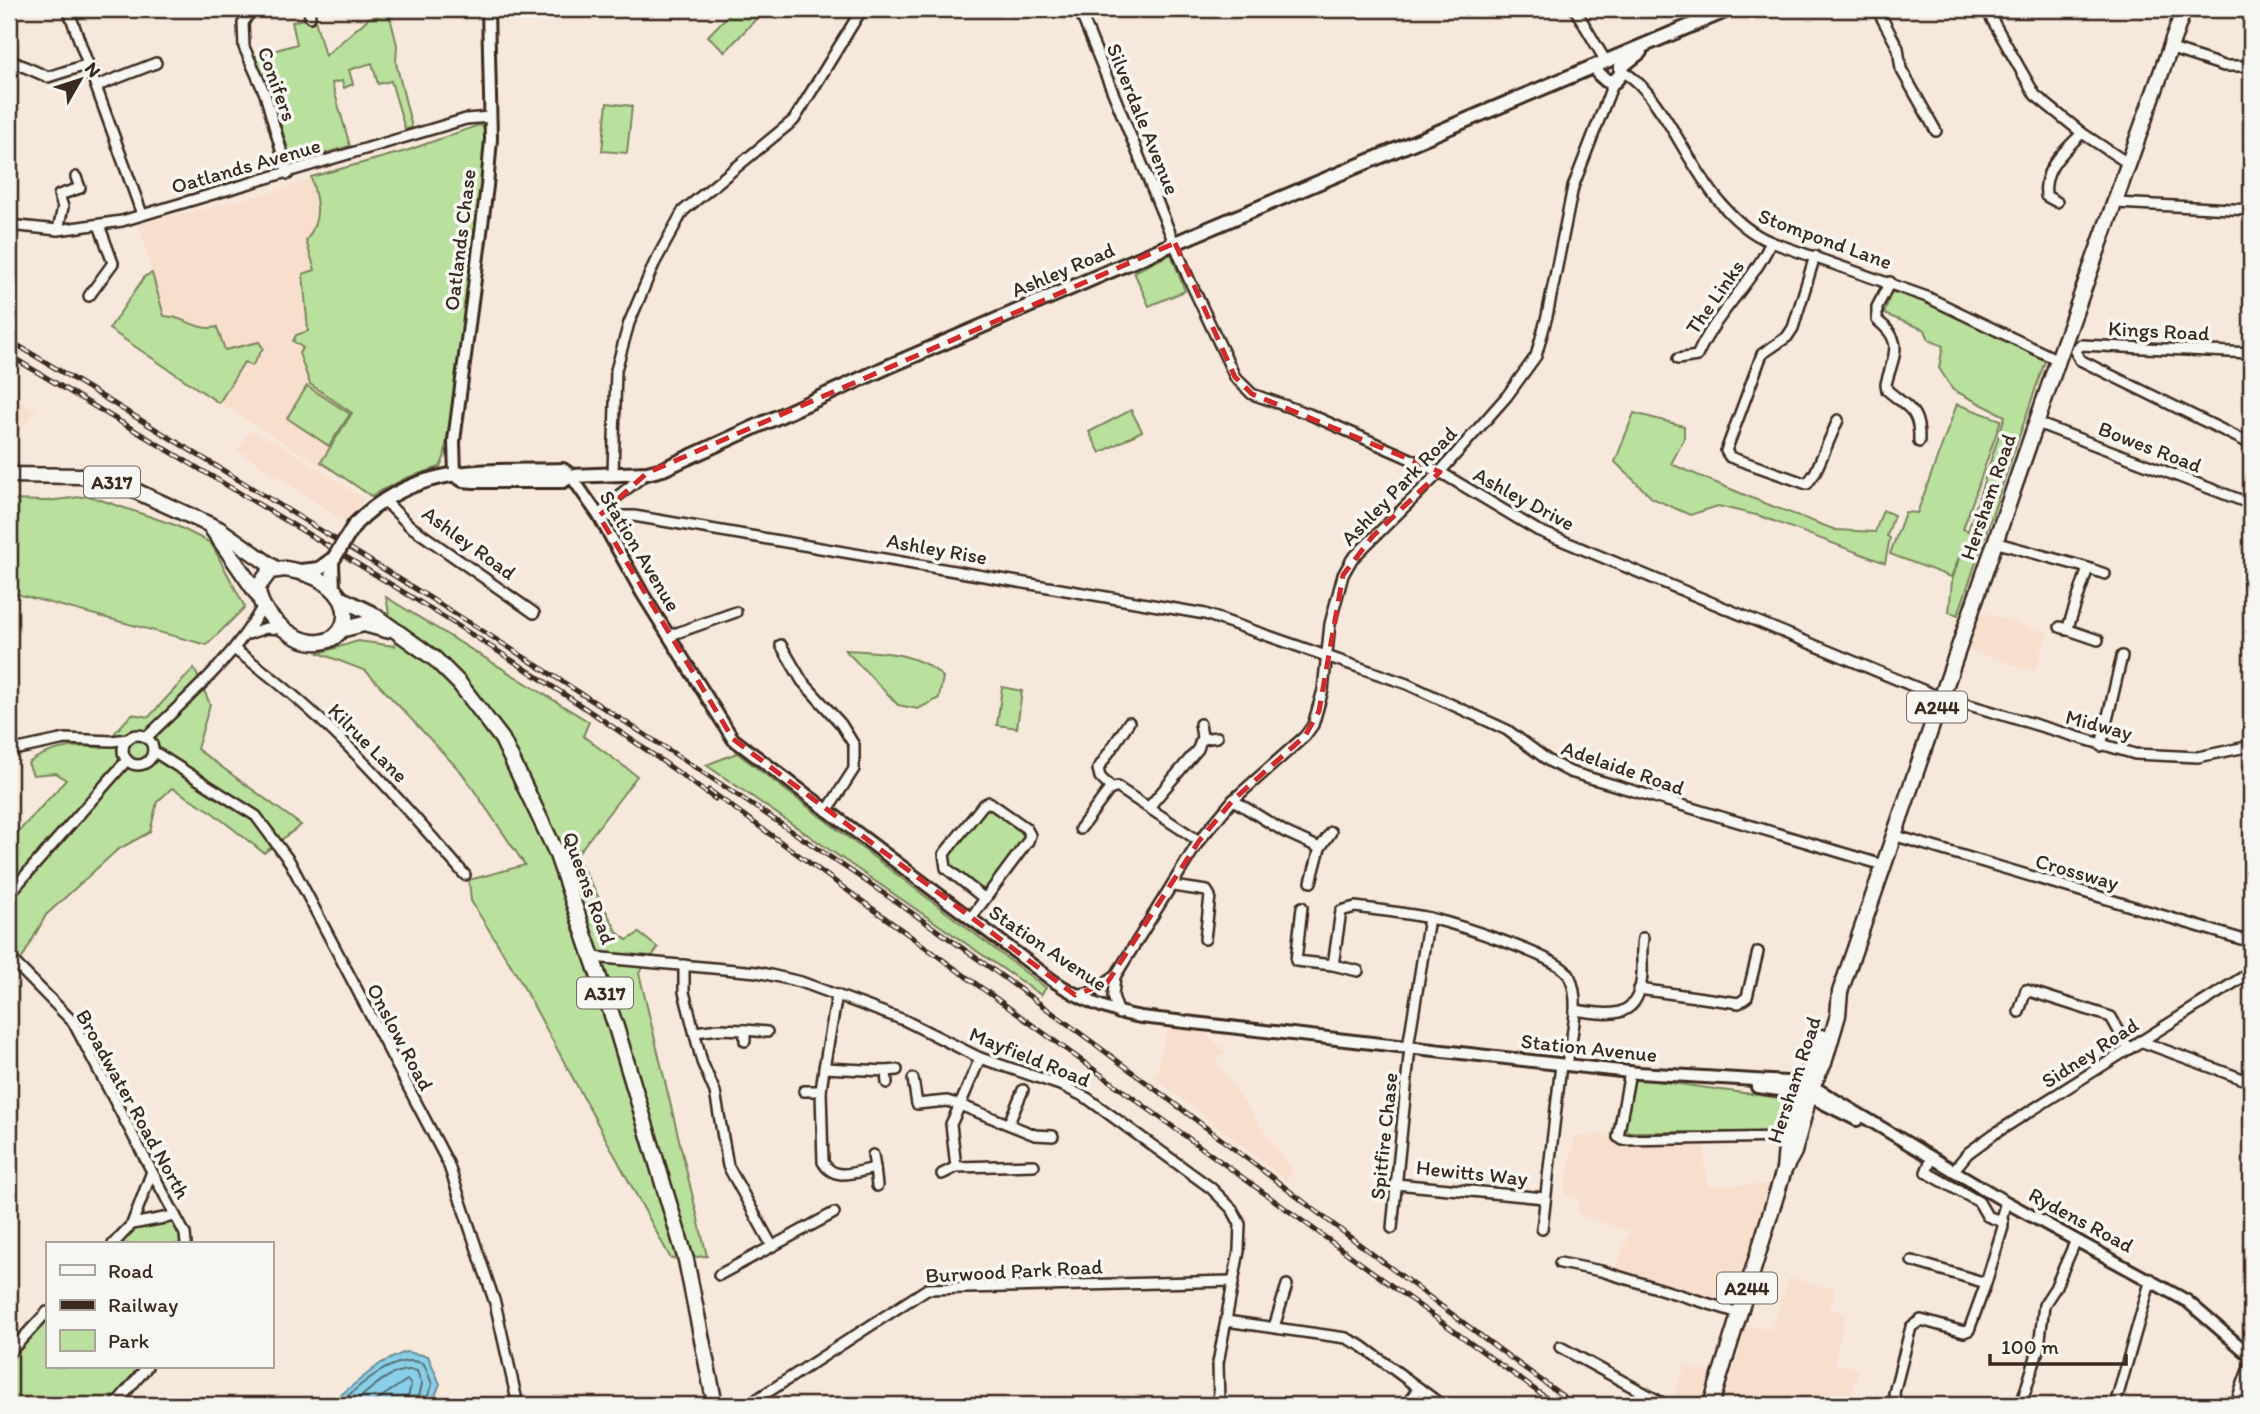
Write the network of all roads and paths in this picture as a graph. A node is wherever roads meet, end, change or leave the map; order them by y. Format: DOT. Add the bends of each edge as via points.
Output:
graph roads {
  1 [pos="68,9"];
  2 [pos="251,9"];
  3 [pos="488,9"];
  4 [pos="862,9"];
  5 [pos="1079,9"];
  6 [pos="1575,9"];
  7 [pos="1730,9"];
  8 [pos="1877,9"];
  9 [pos="1986,9"];
  10 [pos="2184,9"];
  11 [pos="2169,48"];
  12 [pos="9,60"];
  13 [pos="156,63"];
  14 [pos="89,64"];
  15 [pos="2251,66"];
  16 [pos="1611,70"];
  17 [pos="97,86"];
  18 [pos="490,117"];
  19 [pos="1937,131"];
  20 [pos="2082,133"];
  21 [pos="2129,164"];
  22 [pos="288,174"];
  23 [pos="76,177"];
  24 [pos="2057,202"];
  25 [pos="2116,203"];
  26 [pos="2251,210"];
  27 [pos="142,215"];
  28 [pos="9,225"];
  29 [pos="99,225"];
  30 [pos="58,230"];
  31 [pos="1770,242"];
  32 [pos="1175,243"];
  33 [pos="1815,256"];
  34 [pos="1890,282"];
  35 [pos="89,296"];
  36 [pos="2251,353"];
  37 [pos="1678,359"];
  38 [pos="2057,360"];
  39 [pos="1838,420"];
  40 [pos="2036,422"];
  41 [pos="1919,442"];
  42 [pos="2251,444"];
  43 [pos="1440,471"];
  44 [pos="647,473"];
  45 [pos="613,474"];
  46 [pos="9,475"];
  47 [pos="455,475"];
  48 [pos="571,476"];
  49 [pos="385,501"];
  50 [pos="2251,504"];
  51 [pos="599,516"];
  52 [pos="207,524"];
  53 [pos="1994,542"];
  54 [pos="333,560"];
  55 [pos="2088,568"];
  56 [pos="276,569"];
  57 [pos="301,571"];
  58 [pos="2105,574"];
  59 [pos="337,594"];
  60 [pos="261,601"];
  61 [pos="736,612"];
  62 [pos="534,613"];
  63 [pos="344,629"];
  64 [pos="286,630"];
  65 [pos="396,633"];
  66 [pos="248,634"];
  67 [pos="668,636"];
  68 [pos="2098,640"];
  69 [pos="781,645"];
  70 [pos="236,650"];
  71 [pos="2122,656"];
  72 [pos="1326,657"];
  73 [pos="1940,696"];
  74 [pos="1129,722"];
  75 [pos="1200,724"];
  76 [pos="146,737"];
  77 [pos="1217,737"];
  78 [pos="128,739"];
  79 [pos="1202,739"];
  80 [pos="2101,746"];
  81 [pos="2251,746"];
  82 [pos="9,751"];
  83 [pos="153,751"];
  84 [pos="127,760"];
  85 [pos="1112,789"];
  86 [pos="1233,800"];
  87 [pos="1149,807"];
  88 [pos="827,811"];
  89 [pos="1080,829"];
  90 [pos="1331,832"];
  91 [pos="1893,835"];
  92 [pos="1199,841"];
  93 [pos="1320,848"];
  94 [pos="1883,865"];
  95 [pos="465,874"];
  96 [pos="1311,882"];
  97 [pos="1172,886"];
  98 [pos="9,894"];
  99 [pos="985,899"];
  100 [pos="1302,906"];
  101 [pos="1429,918"];
  102 [pos="971,919"];
  103 [pos="1643,938"];
  104 [pos="1205,939"];
  105 [pos="2251,942"];
  106 [pos="1758,952"];
  107 [pos="9,957"];
  108 [pos="592,957"];
  109 [pos="684,965"];
  110 [pos="1333,965"];
  111 [pos="1358,971"];
  112 [pos="2251,972"];
  113 [pos="1116,975"];
  114 [pos="1639,989"];
  115 [pos="837,995"];
  116 [pos="1075,995"];
  117 [pos="1575,1010"];
  118 [pos="2019,1012"];
  119 [pos="1119,1014"];
  120 [pos="745,1030"];
  121 [pos="695,1032"];
  122 [pos="767,1032"];
  123 [pos="745,1041"];
  124 [pos="2140,1041"];
  125 [pos="1409,1047"];
  126 [pos="2129,1049"];
  127 [pos="980,1058"];
  128 [pos="1564,1065"];
  129 [pos="824,1068"];
  130 [pos="897,1070"];
  131 [pos="886,1071"];
  132 [pos="1630,1072"];
  133 [pos="913,1079"];
  134 [pos="2251,1082"];
  135 [pos="887,1083"];
  136 [pos="1806,1089"];
  137 [pos="1023,1090"];
  138 [pos="804,1091"];
  139 [pos="821,1091"];
  140 [pos="960,1105"];
  141 [pos="1009,1123"];
  142 [pos="1053,1136"];
  143 [pos="1793,1137"];
  144 [pos="873,1155"];
  145 [pos="1932,1158"];
  146 [pos="1034,1165"];
  147 [pos="956,1167"];
  148 [pos="875,1168"];
  149 [pos="1953,1171"];
  150 [pos="151,1174"];
  151 [pos="942,1174"];
  152 [pos="1396,1184"];
  153 [pos="877,1186"];
  154 [pos="1544,1198"];
  155 [pos="2006,1202"];
  156 [pos="834,1213"];
  157 [pos="175,1216"];
  158 [pos="2003,1222"];
  159 [pos="132,1224"];
  160 [pos="1392,1228"];
  161 [pos="1542,1229"];
  162 [pos="2076,1240"];
  163 [pos="115,1242"];
  164 [pos="186,1242"];
  165 [pos="772,1246"];
  166 [pos="1912,1261"];
  167 [pos="1560,1263"];
  168 [pos="719,1275"];
  169 [pos="2151,1279"];
  170 [pos="1231,1281"];
  171 [pos="1986,1283"];
  172 [pos="1287,1285"];
  173 [pos="46,1313"];
  174 [pos="1739,1313"];
  175 [pos="1226,1321"];
  176 [pos="1274,1327"];
  177 [pos="1560,1347"];
  178 [pos="9,1353"];
  179 [pos="2251,1356"];
  180 [pos="2251,1362"];
  181 [pos="146,1368"];
  182 [pos="1419,1388"];
  183 [pos="1439,1402"];
  184 [pos="115,1405"];
  185 [pos="518,1405"];
  186 [pos="715,1405"];
  187 [pos="748,1405"];
  188 [pos="1219,1405"];
  189 [pos="1406,1405"];
  190 [pos="1666,1405"];
  191 [pos="1711,1405"];
  192 [pos="1899,1405"];
  193 [pos="2021,1405"];
  194 [pos="2115,1405"];
  195 [pos="2235,1405"];
  1 -- 14 [label="street"];
  2 -- 22 [label="street, Conifers" via="241,34 265,94"];
  3 -- 18 [label="street, Oatlands Chase"];
  4 -- 45 [label="street" via="794,120 683,211 654,264 629,323 616,370"];
  5 -- 32 [label="street, Silverdale Avenue"];
  6 -- 16 [label="street"];
  7 -- 16 [label="main road, Ashley Road" via="1653,44"];
  8 -- 19 [label="street" via="1898,48 1901,69"];
  9 -- 20 [label="street" via="2035,95"];
  10 -- 11 [label="main road, Hersham Road / A244"];
  11 -- 15 [label="street" via="2224,66"];
  11 -- 21 [label="main road, Hersham Road / A244"];
  12 -- 14 [label="street" via="48,77"];
  13 -- 17 [label="street"];
  14 -- 17 [label="street"];
  16 -- 31 [label="street, Stompond Lane" via="1649,94 1726,210 1747,230"];
  16 -- 32 [label="main road, Ashley Road" via="1568,78"];
  16 -- 43 [label="street, Ashley Park Road" via="1605,105 1573,187 1536,356"];
  17 -- 27 [label="street"];
  18 -- 22 [label="street, Oatlands Avenue" via="466,120"];
  18 -- 47 [label="street, Oatlands Chase" via="488,186 454,441"];
  20 -- 21 [label="street"];
  20 -- 24 [label="street" via="2051,166 2046,196"];
  21 -- 25 [label="main road, Hersham Road / A244"];
  22 -- 27 [label="street, Oatlands Avenue"];
  23 -- 30 [label="street" via="80,188 59,195 63,207"];
  25 -- 26 [label="street"];
  25 -- 38 [label="main road, Hersham Road / A244"];
  27 -- 29 [label="street, Oatlands Avenue"];
  28 -- 30 [label="street, Oatlands Avenue"];
  29 -- 30 [label="street, Oatlands Avenue"];
  29 -- 35 [label="street" via="113,263"];
  31 -- 33 [label="street, Stompond Lane"];
  31 -- 37 [label="street, The Links" via="1762,262 1706,335 1697,356"];
  32 -- 43 [label="street, Ashley Drive" via="1235,377 1252,394"];
  32 -- 44 [label="main road, Ashley Road"];
  33 -- 34 [label="street, Stompond Lane"];
  33 -- 39 [label="street" via="1793,328 1762,354 1726,451 1730,457 1807,484"];
  34 -- 38 [label="street, Stompond Lane"];
  34 -- 41 [label="street" via="1877,307 1877,320 1891,331 1896,345 1887,390 1914,412"];
  36 -- 42 [label="street, Kings Road" via="2076,348 2077,357"];
  38 -- 40 [label="main road, Hersham Road / A244"];
  40 -- 50 [label="street, Bowes Road"];
  40 -- 53 [label="main road, Hersham Road / A244"];
  43 -- 72 [label="street, Ashley Park Road" via="1352,559 1330,624"];
  43 -- 73 [label="street, Ashley Drive" via="1537,530"];
  44 -- 45 [label="main road, Ashley Road"];
  44 -- 51 [label="street"];
  45 -- 48 [label="main road, Ashley Road"];
  46 -- 52 [label="main road, A317" via="73,475 109,481"];
  47 -- 48 [label="main road, Ashley Road" via="464,471 563,470"];
  47 -- 49 [label="main road, Ashley Road" via="427,479"];
  48 -- 51 [label="street, Station Avenue"];
  49 -- 54 [label="main road, Ashley Road, bridge" via="355,524"];
  49 -- 62 [label="street, Ashley Road" via="410,526"];
  51 -- 67 [label="street, Station Avenue"];
  51 -- 72 [label="street, Ashley Rise" via="634,516 1205,614"];
  52 -- 56 [label="main road, A317"];
  52 -- 60 [label="main road, A317"];
  53 -- 55 [label="street"];
  53 -- 73 [label="main road, Hersham Road / A244"];
  54 -- 57 [label="main road" via="319,569"];
  54 -- 59 [label="main road"];
  55 -- 58 [label="street"];
  55 -- 68 [label="street" via="2064,628"];
  56 -- 57 [label="main road"];
  56 -- 60 [label="main road" via="261,580"];
  57 -- 59 [label="main road"];
  59 -- 63 [label="main road" via="346,606"];
  59 -- 65 [label="main road, Queens Road / A317"];
  60 -- 64 [label="main road"];
  60 -- 66 [label="street"];
  61 -- 67 [label="street"];
  63 -- 64 [label="main road" via="318,642"];
  63 -- 65 [label="main road, Queens Road / A317" via="365,624"];
  64 -- 66 [label="street" via="266,628"];
  65 -- 108 [label="main road, Queens Road / A317" via="443,666 502,739 556,852"];
  66 -- 70 [label="street"];
  67 -- 88 [label="street, Station Avenue" via="733,740"];
  69 -- 88 [label="street" via="802,681 854,745 854,769"];
  70 -- 76 [label="street"];
  70 -- 95 [label="street, Kilrue Lane" via="282,682 366,763"];
  71 -- 80 [label="street"];
  72 -- 86 [label="street, Ashley Park Road" via="1323,690 1305,736"];
  72 -- 94 [label="street, Adelaide Road" via="1407,684 1479,716 1570,772"];
  73 -- 80 [label="street, Midway"];
  73 -- 91 [label="main road, Hersham Road / A244"];
  74 -- 85 [label="street" via="1098,769"];
  75 -- 79 [label="street"];
  76 -- 78 [label="street"];
  76 -- 83 [label="street"];
  77 -- 79 [label="street"];
  78 -- 82 [label="street" via="65,739"];
  78 -- 84 [label="street" via="123,748"];
  79 -- 87 [label="street"];
  80 -- 81 [label="street, Midway" via="2170,757 2212,756"];
  83 -- 84 [label="street" via="144,764"];
  83 -- 185 [label="street, Onslow Road" via="256,816 290,862 448,1163 495,1303"];
  84 -- 98 [label="street"];
  85 -- 87 [label="street" via="1124,790"];
  85 -- 89 [label="street"];
  86 -- 92 [label="street, Ashley Park Road"];
  86 -- 93 [label="street"];
  87 -- 92 [label="street"];
  88 -- 102 [label="street, Station Avenue"];
  90 -- 93 [label="street"];
  91 -- 94 [label="main road, Hersham Road / A244"];
  91 -- 105 [label="street, Crossway"];
  92 -- 97 [label="street, Ashley Park Road"];
  93 -- 96 [label="street"];
  94 -- 136 [label="main road, Hersham Road / A244"];
  97 -- 104 [label="street" via="1207,891"];
  97 -- 113 [label="street, Ashley Park Road"];
  99 -- 99 [label="street" via="943,861 944,854 989,802 1030,835"];
  99 -- 102 [label="street"];
  100 -- 110 [label="street" via="1296,961"];
  101 -- 110 [label="street" via="1349,907 1339,917"];
  101 -- 117 [label="street" via="1562,966 1574,989"];
  101 -- 125 [label="street, Spitfire Chase"];
  102 -- 116 [label="street, Station Avenue"];
  103 -- 114 [label="street"];
  106 -- 114 [label="street" via="1747,997 1739,1003"];
  107 -- 150 [label="street, Broadwater Road North" via="73,1022"];
  108 -- 109 [label="street, Mayfield Road"];
  108 -- 186 [label="main road, Queens Road / A317" via="686,1260"];
  109 -- 115 [label="street, Mayfield Road" via="757,972"];
  109 -- 121 [label="street" via="684,992"];
  110 -- 111 [label="street"];
  112 -- 124 [label="street, Sidney Road"];
  113 -- 116 [label="street, Ashley Park Road" via="1091,992"];
  113 -- 119 [label="street" via="1113,996"];
  114 -- 117 [label="street" via="1620,1014"];
  115 -- 127 [label="street, Mayfield Road" via="904,1020"];
  115 -- 129 [label="street"];
  116 -- 119 [label="street, Station Avenue"];
  117 -- 128 [label="street"];
  118 -- 126 [label="street" via="2026,990 2111,1017"];
  119 -- 125 [label="street, Station Avenue"];
  120 -- 121 [label="street"];
  120 -- 122 [label="street"];
  120 -- 123 [label="street"];
  121 -- 165 [label="street" via="715,1092 728,1166"];
  124 -- 126 [label="street, Sidney Road"];
  124 -- 134 [label="street"];
  125 -- 128 [label="street, Station Avenue"];
  125 -- 152 [label="street, Spitfire Chase"];
  126 -- 149 [label="street, Sidney Road" via="1994,1134"];
  127 -- 140 [label="street"];
  127 -- 170 [label="street, Mayfield Road" via="1087,1098 1211,1188 1240,1224"];
  128 -- 132 [label="street, Station Avenue"];
  128 -- 154 [label="street"];
  129 -- 131 [label="street"];
  129 -- 139 [label="street"];
  130 -- 131 [label="street"];
  131 -- 135 [label="street"];
  132 -- 136 [label="street, Station Avenue"];
  132 -- 143 [label="street" via="1618,1137 1623,1140"];
  133 -- 140 [label="street" via="917,1104 947,1101"];
  136 -- 143 [label="main road, Hersham Road / A244"];
  136 -- 145 [label="street, Rydens Road"];
  137 -- 141 [label="street"];
  138 -- 139 [label="street"];
  139 -- 148 [label="street" via="823,1162 828,1170 836,1175"];
  140 -- 141 [label="street"];
  140 -- 147 [label="street" via="951,1124"];
  141 -- 142 [label="street" via="1035,1135"];
  143 -- 174 [label="main road, Hersham Road / A244"];
  144 -- 148 [label="street"];
  145 -- 149 [label="street, Rydens Road"];
  145 -- 158 [label="street" via="1926,1172 1979,1202 1987,1216"];
  146 -- 147 [label="street"];
  147 -- 151 [label="street"];
  148 -- 153 [label="street"];
  149 -- 155 [label="street, Rydens Road"];
  150 -- 157 [label="street, Broadwater Road North"];
  150 -- 159 [label="street"];
  152 -- 154 [label="street, Hewitts Way"];
  152 -- 160 [label="street, Spitfire Chase"];
  154 -- 161 [label="street"];
  155 -- 158 [label="street"];
  155 -- 162 [label="street, Rydens Road"];
  156 -- 165 [label="street"];
  157 -- 159 [label="street"];
  157 -- 164 [label="street, Broadwater Road North"];
  158 -- 171 [label="street"];
  159 -- 163 [label="street"];
  162 -- 169 [label="street, Rydens Road"];
  162 -- 193 [label="street" via="2044,1305 2039,1347"];
  165 -- 168 [label="street"];
  166 -- 171 [label="street"];
  167 -- 174 [label="street"];
  169 -- 179 [label="street, Rydens Road" via="2201,1311"];
  169 -- 194 [label="street"];
  170 -- 175 [label="street, Mayfield Road"];
  170 -- 187 [label="street, Burwood Park Road" via="927,1289"];
  171 -- 192 [label="street" via="1969,1330 1921,1320 1911,1327 1894,1393"];
  172 -- 176 [label="street"];
  173 -- 178 [label="street"];
  174 -- 191 [label="main road, Hersham Road / A244"];
  175 -- 176 [label="street"];
  175 -- 188 [label="street, Mayfield Road" via="1218,1363"];
  176 -- 182 [label="street" via="1355,1342"];
  177 -- 190 [label="street"];
  180 -- 195 [label="street"];
  181 -- 184 [label="street"];
  182 -- 183 [label="street"];
  182 -- 189 [label="street"];
}
